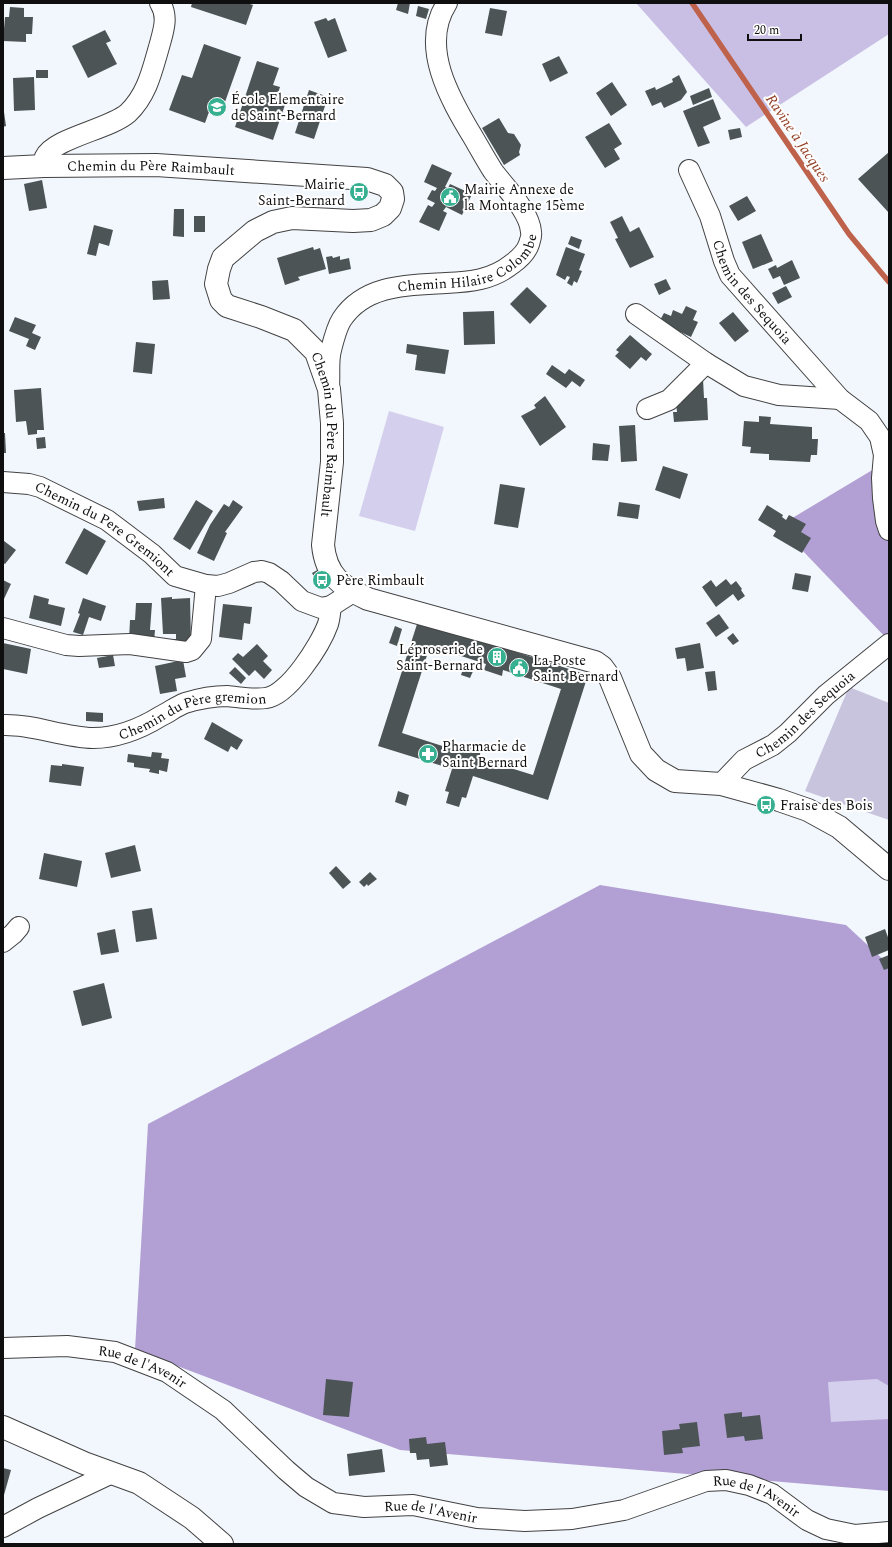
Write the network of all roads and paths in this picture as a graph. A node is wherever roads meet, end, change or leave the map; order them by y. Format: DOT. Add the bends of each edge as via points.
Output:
graph roads {
  1 [pos="160,3"];
  2 [pos="447,3"];
  3 [pos="44,166"];
  4 [pos="3,168"];
  5 [pos="689,170"];
  6 [pos="636,314"];
  7 [pos="706,363"];
  8 [pos="329,389"];
  9 [pos="840,399"];
  10 [pos="647,409"];
  11 [pos="3,482"];
  12 [pos="889,530"];
  13 [pos="206,585"];
  14 [pos="353,592"];
  15 [pos="331,606"];
  16 [pos="3,628"];
  17 [pos="889,644"];
  18 [pos="3,725"];
  19 [pos="721,784"];
  20 [pos="889,869"];
  21 [pos="19,927"];
  22 [pos="3,942"];
  23 [pos="3,1348"];
  24 [pos="3,1426"];
  25 [pos="112,1473"];
  26 [pos="3,1527"];
  27 [pos="889,1532"];
  28 [pos="222,1544"];
  1 -- 3 [label="street" via="165,13 165,23 150,81 140,99 127,114 58,145 44,158"];
  2 -- 8 [label="street, Chemin Hilaire Colombe" via="436,36 438,63 448,92 493,170 529,222 532,233 521,257 502,271 474,281 410,285 377,291 359,301 342,319 331,351"];
  3 -- 4 [label="street, Chemin du Père Raimbault"];
  3 -- 8 [label="street, Chemin du Père Raimbault" via="156,165 367,179 385,185 392,192 393,199 390,208 383,215 371,220 292,218 273,222 255,231 223,258 219,268 216,284 221,300 227,306 294,330 316,352"];
  5 -- 9 [label="street, Chemin des Sequoia" via="710,216 730,276"];
  6 -- 7 [label="street"];
  7 -- 9 [label="street" via="744,386 772,394"];
  7 -- 10 [label="street" via="669,400"];
  8 -- 14 [label="street, Chemin du Père Raimbault" via="332,462 323,545 329,570"];
  9 -- 12 [label="street, Chemin des Sequoia" via="869,421 880,437 884,455 883,498"];
  11 -- 13 [label="street, Chemin du Pere Gremiont" via="40,487 106,520 152,554 175,576"];
  13 -- 15 [label="street, Chemin du Pere Gremiont" via="230,583 262,571 281,581 302,602 321,608"];
  13 -- 16 [label="street" via="201,639 192,650 186,652 130,644 66,645"];
  14 -- 15 [label="street"];
  14 -- 19 [label="street, Chemin du Père Raimbault" via="368,599 595,662 610,678 641,754 656,770 675,781"];
  15 -- 18 [label="street, Chemin du Père gremion" via="328,624 317,646 290,684 276,696 204,698 183,704 137,730 94,738"];
  17 -- 19 [label="street, Chemin des Sequoia" via="826,695 788,733 744,760"];
  19 -- 20 [label="street, Chemin du Père Raimbault" via="808,810 839,827"];
  21 -- 22 [label="street"];
  23 -- 27 [label="street, Rue de l'Avenir" via="67,1346 115,1352 167,1372 223,1410 301,1483 333,1503 364,1508 413,1505 477,1518 524,1521 572,1519 624,1510 706,1481 726,1480 772,1494 807,1520 826,1529 855,1535"];
  24 -- 25 [label="street"];
  25 -- 26 [label="street"];
  25 -- 28 [label="street" via="139,1483 167,1501 192,1518"];
}
